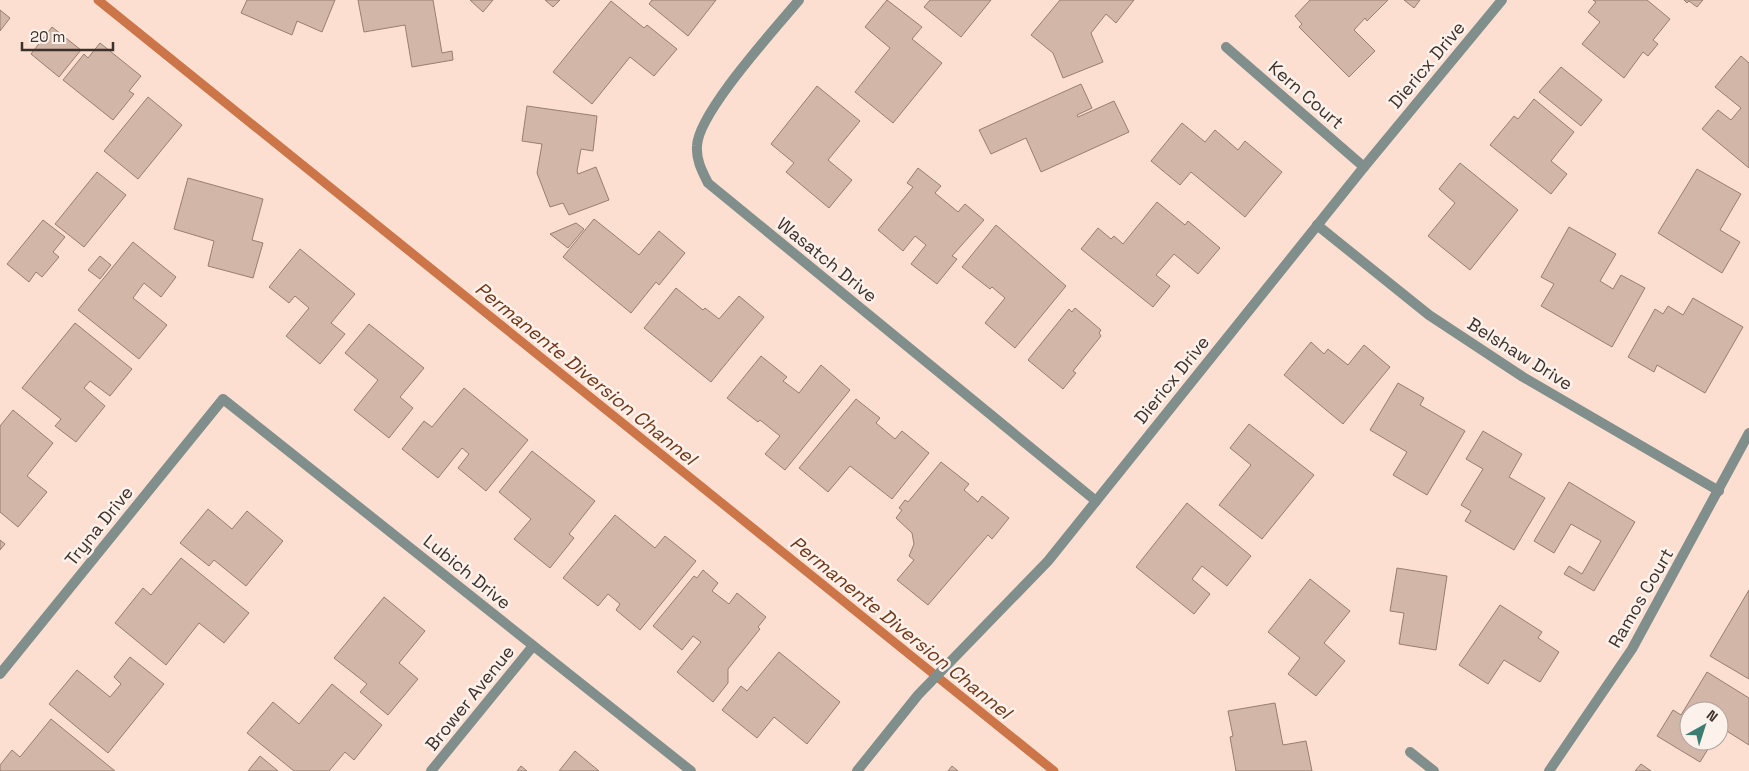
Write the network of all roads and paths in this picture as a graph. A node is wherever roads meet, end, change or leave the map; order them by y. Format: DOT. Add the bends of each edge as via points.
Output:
graph roads {
  1 [pos="799,0"];
  2 [pos="1502,0"];
  3 [pos="1226,47"];
  4 [pos="1364,167"];
  5 [pos="1317,225"];
  6 [pos="223,399"];
  7 [pos="1749,434"];
  8 [pos="1719,491"];
  9 [pos="1096,501"];
  10 [pos="533,646"];
  11 [pos="0,674"];
  12 [pos="1410,752"];
  13 [pos="432,771"];
  14 [pos="691,771"];
  15 [pos="857,771"];
  16 [pos="1434,771"];
  17 [pos="1549,771"];
  1 -- 9 [label="street, Wasatch Drive" via="724,93 700,130 696,146 699,166 708,183"];
  2 -- 4 [label="street, Diericx Drive"];
  3 -- 4 [label="street, Kern Court"];
  4 -- 5 [label="street, Diericx Drive"];
  5 -- 8 [label="street, Belshaw Drive" via="1437,320 1523,377"];
  5 -- 9 [label="street, Diericx Drive"];
  6 -- 10 [label="street, Lubich Drive"];
  6 -- 11 [label="street, Tryna Drive"];
  7 -- 8 [label="street, Ramos Court"];
  8 -- 17 [label="street, Ramos Court" via="1632,649"];
  9 -- 15 [label="street, Diericx Drive" via="1048,561 918,695"];
  10 -- 13 [label="street, Brower Avenue"];
  10 -- 14 [label="street, Lubich Drive"];
  12 -- 16 [label="street"];
}
